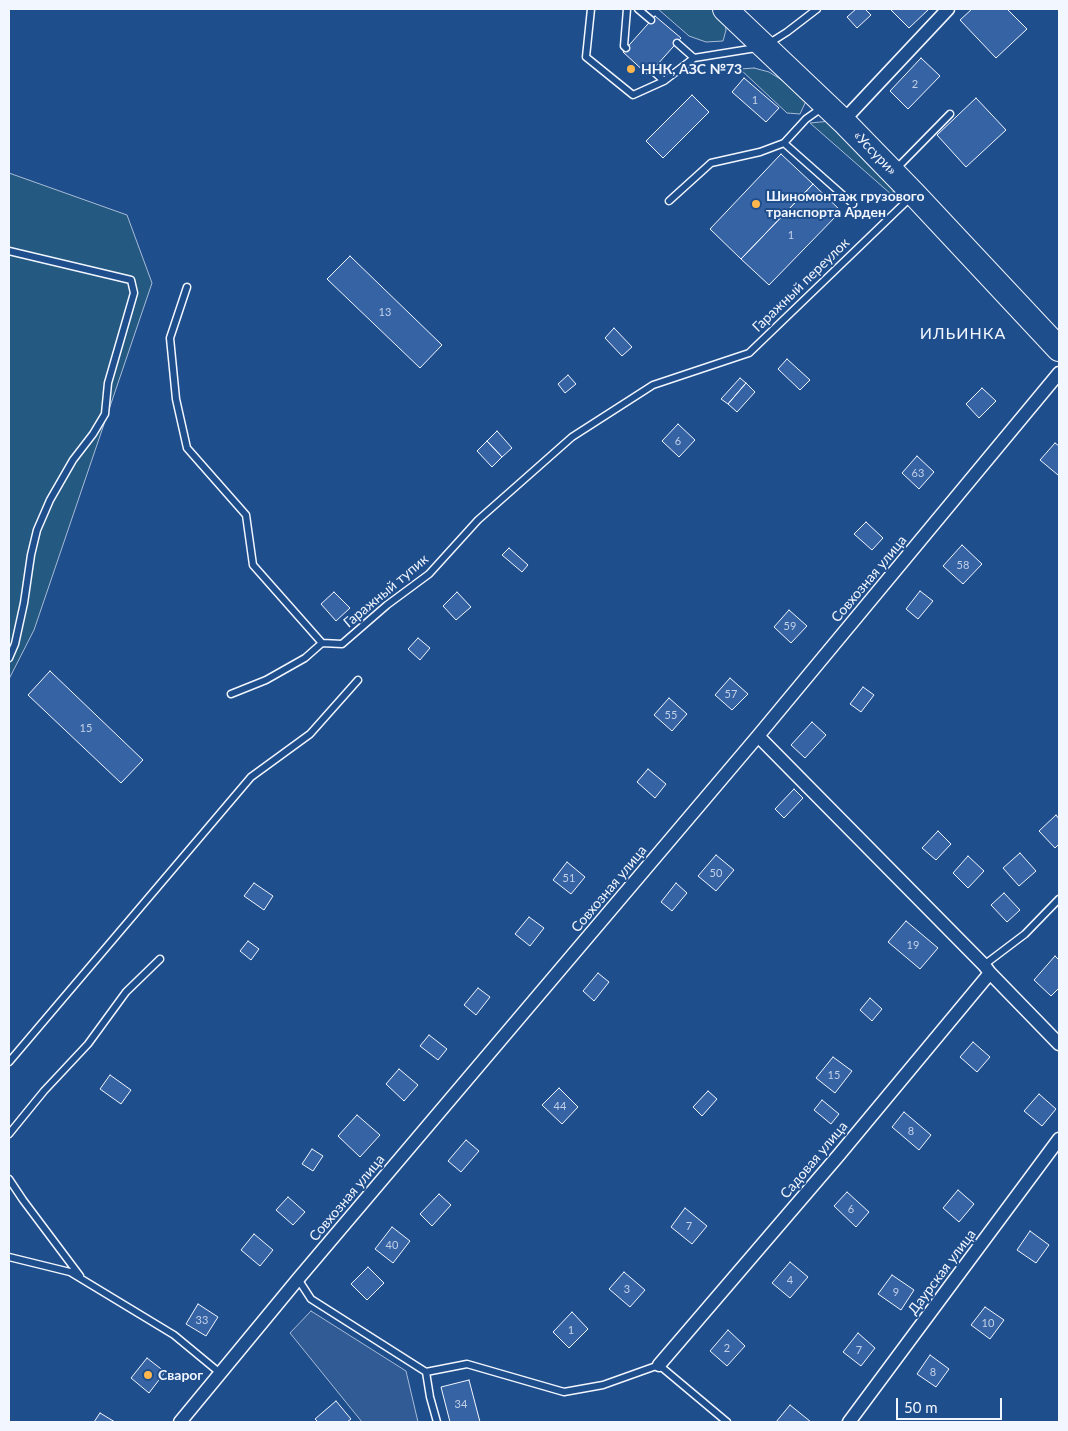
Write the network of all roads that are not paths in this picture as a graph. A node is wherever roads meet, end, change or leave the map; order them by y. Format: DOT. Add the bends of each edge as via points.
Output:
graph roads {
  1 [pos="591,9"];
  2 [pos="627,9"];
  3 [pos="638,9"];
  4 [pos="724,9"];
  5 [pos="817,9"];
  6 [pos="948,9"];
  7 [pos="651,20"];
  8 [pos="677,43"];
  9 [pos="764,46"];
  10 [pos="626,48"];
  11 [pos="694,58"];
  12 [pos="652,70"];
  13 [pos="664,81"];
  14 [pos="826,105"];
  15 [pos="950,114"];
  16 [pos="843,122"];
  17 [pos="784,142"];
  18 [pos="893,172"];
  19 [pos="914,194"];
  20 [pos="669,201"];
  21 [pos="853,204"];
  22 [pos="9,251"];
  23 [pos="188,287"];
  24 [pos="1059,349"];
  25 [pos="748,354"];
  26 [pos="1059,373"];
  27 [pos="322,643"];
  28 [pos="9,658"];
  29 [pos="358,680"];
  30 [pos="231,694"];
  31 [pos="758,736"];
  32 [pos="1059,899"];
  33 [pos="160,959"];
  34 [pos="987,969"];
  35 [pos="1059,1044"];
  36 [pos="9,1062"];
  37 [pos="9,1134"];
  38 [pos="1059,1139"];
  39 [pos="9,1179"];
  40 [pos="9,1257"];
  41 [pos="298,1279"];
  42 [pos="82,1280"];
  43 [pos="659,1365"];
  44 [pos="426,1372"];
  45 [pos="220,1373"];
  46 [pos="180,1422"];
  47 [pos="437,1422"];
  48 [pos="727,1422"];
  49 [pos="849,1422"];
  1 -- 13 [label="lane" via="586,58 633,95"];
  2 -- 10 [label="lane"];
  3 -- 7 [label="lane"];
  4 -- 9 [label="highway, «Уссури»"];
  5 -- 9 [label="lane"];
  6 -- 16 [label="street"];
  8 -- 11 [label="lane"];
  9 -- 11 [label="lane"];
  9 -- 14 [label="highway, «Уссури»"];
  11 -- 13 [label="lane"];
  12 -- 13 [label="lane"];
  14 -- 16 [label="highway, «Уссури»"];
  14 -- 17 [label="lane" via="806,119"];
  15 -- 18 [label="lane"];
  16 -- 18 [label="highway, «Уссури»"];
  17 -- 20 [label="lane" via="760,152 711,163"];
  17 -- 21 [label="lane"];
  18 -- 19 [label="highway, «Уссури»"];
  19 -- 24 [label="highway, «Уссури»"];
  19 -- 25 [label="lane, Гаражный переулок"];
  22 -- 28 [label="lane" via="131,280 134,293 108,383 105,414 73,460 37,530 15,644"];
  23 -- 27 [label="lane" via="170,338 176,399 187,448 246,515 253,566"];
  25 -- 27 [label="lane, Гаражный тупик" via="653,385 572,437 478,520 428,574 342,644"];
  26 -- 31 [label="street, Совхозная улица"];
  27 -- 30 [label="lane" via="305,658 266,680"];
  29 -- 36 [label="lane" via="310,734 251,778"];
  31 -- 34 [label="street"];
  31 -- 41 [label="street, Совхозная улица"];
  32 -- 34 [label="lane"];
  33 -- 37 [label="lane" via="126,992 88,1044"];
  34 -- 35 [label="street"];
  34 -- 43 [label="street, Садовая улица" via="838,1156"];
  38 -- 49 [label="street, Даурская улица"];
  39 -- 42 [label="lane"];
  40 -- 42 [label="lane" via="70,1272"];
  41 -- 44 [label="lane" via="311,1299"];
  41 -- 45 [label="street, Совхозная улица"];
  42 -- 45 [label="lane" via="174,1335"];
  43 -- 44 [label="lane" via="603,1385 564,1392 467,1364"];
  43 -- 48 [label="lane"];
  44 -- 47 [label="lane"];
  45 -- 46 [label="street, Совхозная улица"];
}
